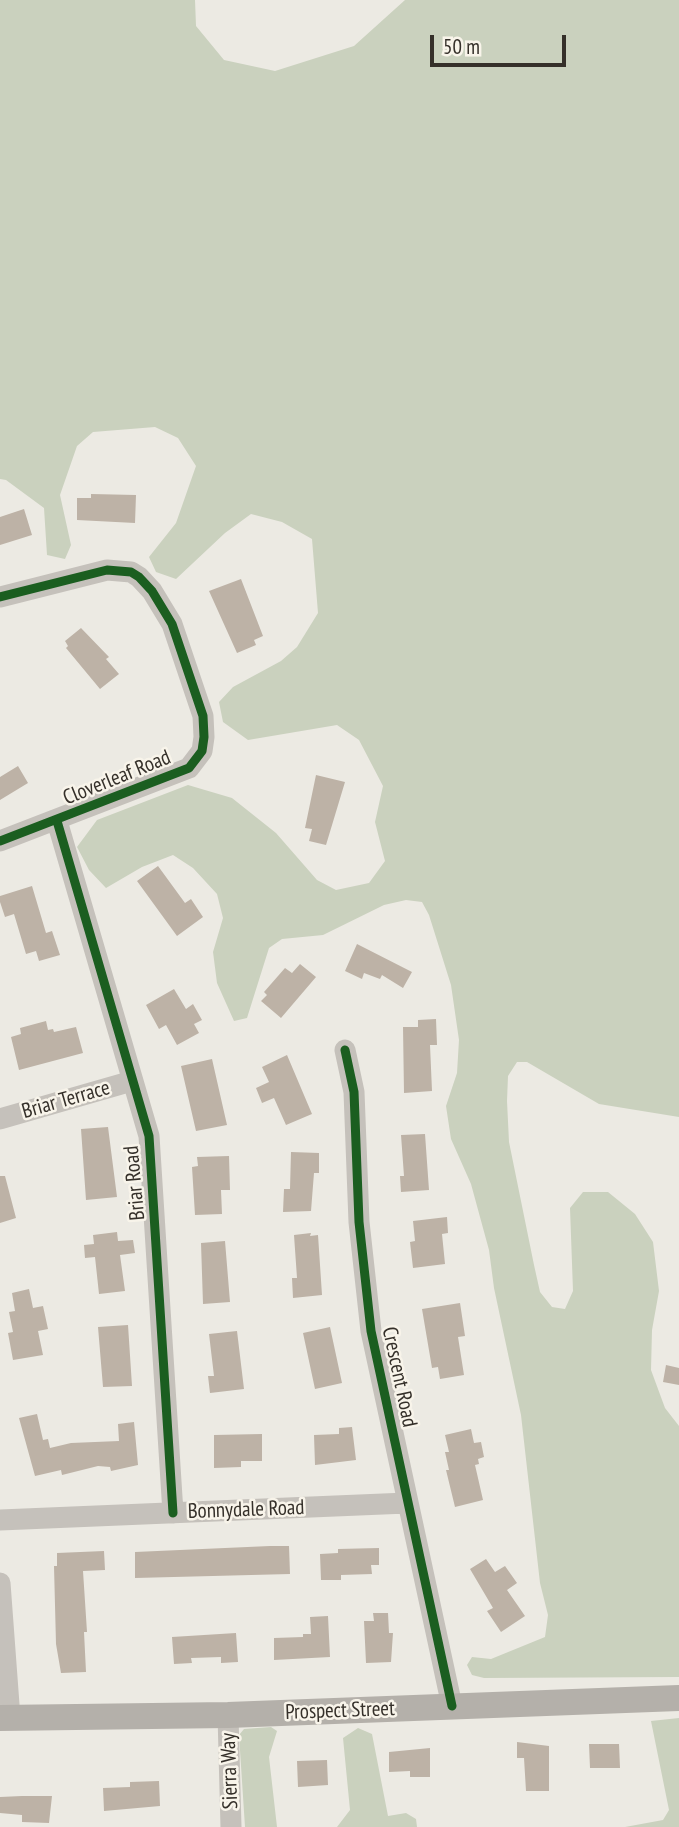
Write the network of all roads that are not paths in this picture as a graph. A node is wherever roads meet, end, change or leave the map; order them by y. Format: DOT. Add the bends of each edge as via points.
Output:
graph roads {
  1 [pos="0,597"];
  2 [pos="57,821"];
  3 [pos="0,841"];
  4 [pos="345,1050"];
  5 [pos="132,1081"];
  6 [pos="0,1119"];
  7 [pos="407,1503"];
  8 [pos="173,1513"];
  9 [pos="0,1520"];
  10 [pos="0,1583"];
  11 [pos="679,1699"];
  12 [pos="452,1706"];
  13 [pos="228,1715"];
  14 [pos="5,1718"];
  15 [pos="232,1827"];
  1 -- 2 [label="street, Cloverleaf Road" via="85,574 131,572 152,591 172,625 203,716 204,737 195,764"];
  2 -- 3 [label="street, Cloverleaf Road"];
  2 -- 5 [label="street, Briar Road"];
  4 -- 7 [label="street, Crescent Road" via="354,1093 365,1290"];
  5 -- 6 [label="street, Briar Terrace"];
  5 -- 8 [label="street, Briar Road" via="149,1136 154,1184"];
  7 -- 8 [label="street, Bonnydale Road"];
  7 -- 12 [label="street, Crescent Road"];
  8 -- 9 [label="street, Bonnydale Road"];
  10 -- 14 [label="street"];
  11 -- 12 [label="main road, Prospect Street"];
  12 -- 13 [label="main road, Prospect Street"];
  13 -- 14 [label="main road, Prospect Street"];
  13 -- 15 [label="street, Sierra Way"];
}
